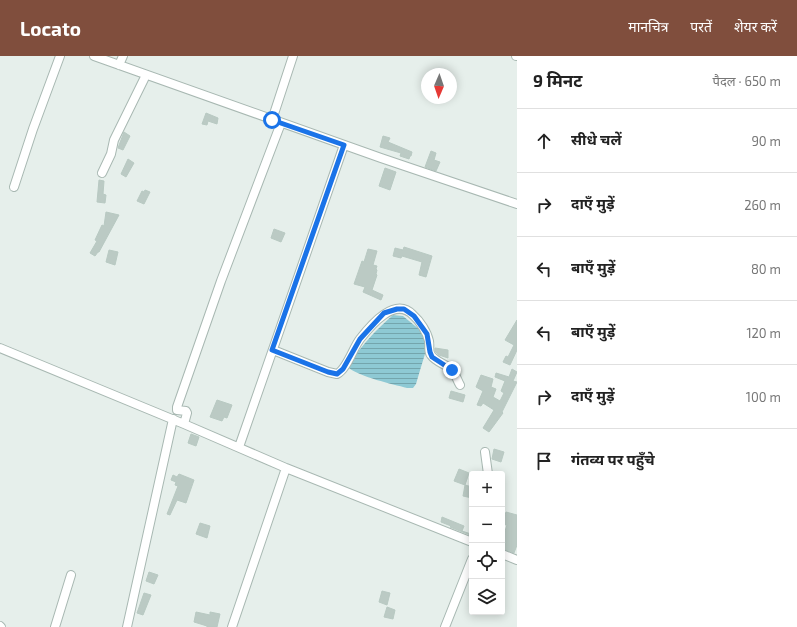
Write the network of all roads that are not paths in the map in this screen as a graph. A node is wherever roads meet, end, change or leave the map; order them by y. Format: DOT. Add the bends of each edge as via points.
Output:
graph roads {
  1 [pos="60,56"];
  2 [pos="94,56"];
  3 [pos="123,56"];
  4 [pos="293,56"];
  5 [pos="119,65"];
  6 [pos="146,75"];
  7 [pos="272,120"];
  8 [pos="281,123"];
  9 [pos="344,145"];
  10 [pos="102,174"];
  11 [pos="14,187"];
  12 [pos="517,204"];
  13 [pos="0,348"];
  14 [pos="272,350"];
  15 [pos="460,385"];
  16 [pos="174,419"];
  17 [pos="184,424"];
  18 [pos="239,447"];
  19 [pos="485,452"];
  20 [pos="286,468"];
  21 [pos="488,471"];
  22 [pos="469,541"];
  23 [pos="505,555"];
  24 [pos="517,560"];
  25 [pos="469,565"];
  26 [pos="71,575"];
  27 [pos="55,627"];
  28 [pos="127,627"];
  29 [pos="232,627"];
  30 [pos="445,627"];
  1 -- 11 [label="street"];
  2 -- 5 [label="street"];
  3 -- 5 [label="street"];
  4 -- 7 [label="street"];
  5 -- 6 [label="street"];
  6 -- 7 [label="street"];
  6 -- 10 [label="street" via="114,140"];
  7 -- 8 [label="street"];
  8 -- 9 [label="street"];
  8 -- 17 [label="street" via="221,281 177,407 177,410 187,413"];
  9 -- 12 [label="street"];
  9 -- 14 [label="street"];
  13 -- 16 [label="street"];
  14 -- 15 [label="street" via="337,374 343,369 360,339 384,313 404,309 414,316 427,334 432,357 452,370"];
  14 -- 18 [label="street"];
  16 -- 17 [label="street"];
  16 -- 28 [label="street"];
  17 -- 18 [label="street"];
  18 -- 20 [label="street"];
  19 -- 21 [label="street"];
  20 -- 22 [label="street"];
  20 -- 29 [label="street"];
  23 -- 24 [label="street"];
  25 -- 30 [label="street"];
  26 -- 27 [label="street"];
}
